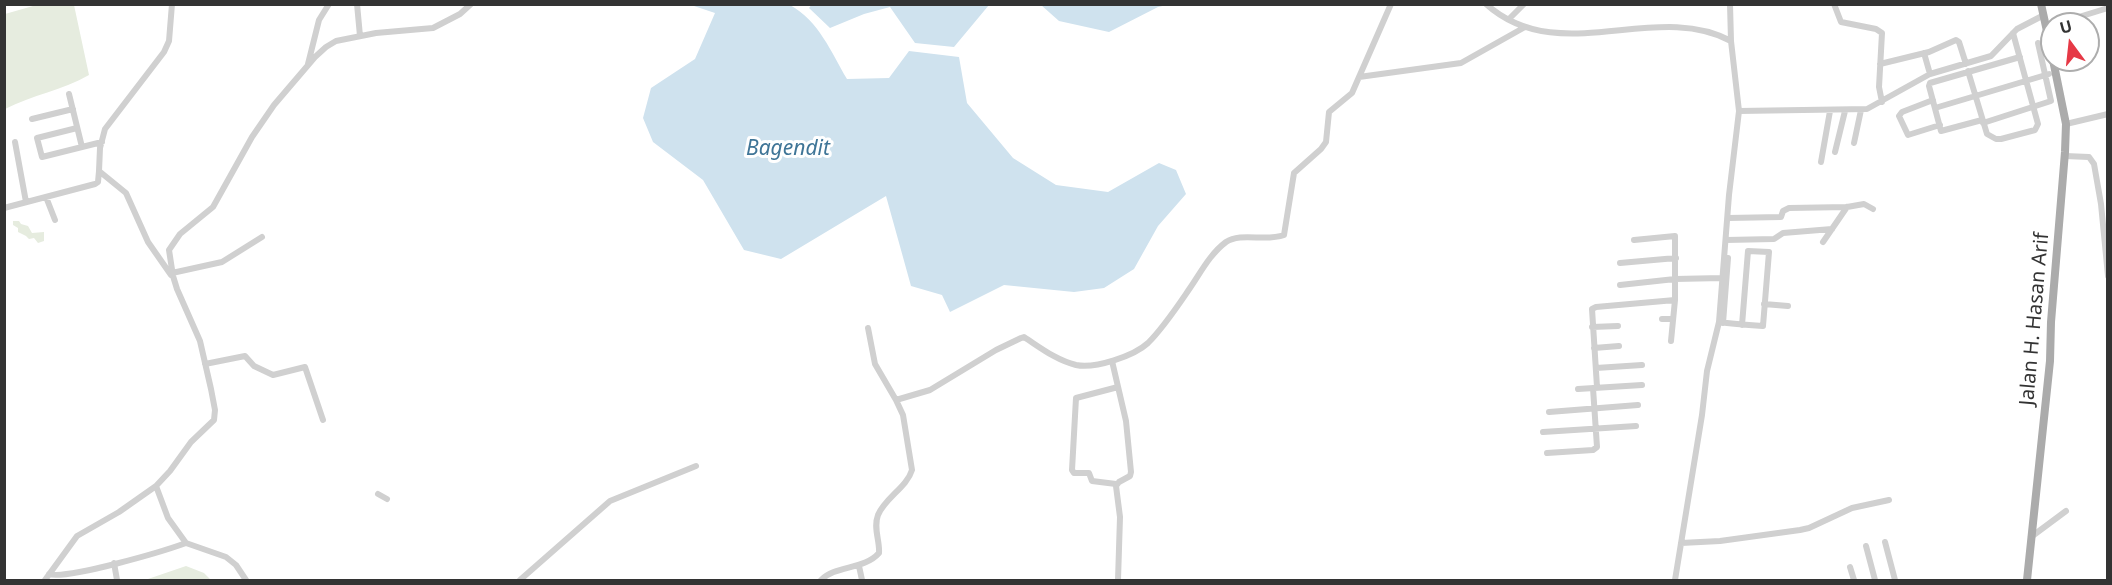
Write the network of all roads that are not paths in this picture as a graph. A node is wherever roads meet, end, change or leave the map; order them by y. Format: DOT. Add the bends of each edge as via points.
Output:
graph roads {
  1 [pos="171,4"];
  2 [pos="329,4"];
  3 [pos="357,4"];
  4 [pos="471,4"];
  5 [pos="1391,4"];
  6 [pos="1486,4"];
  7 [pos="1524,4"];
  8 [pos="1730,4"];
  9 [pos="1834,4"];
  10 [pos="2040,17"];
  11 [pos="1509,19"];
  12 [pos="1525,27"];
  13 [pos="2013,33"];
  14 [pos="358,36"];
  15 [pos="1731,41"];
  16 [pos="2038,43"];
  17 [pos="311,49"];
  18 [pos="321,52"];
  19 [pos="1924,53"];
  20 [pos="2020,57"];
  21 [pos="1880,64"];
  22 [pos="308,65"];
  23 [pos="1967,67"];
  24 [pos="2056,72"];
  25 [pos="1930,74"];
  26 [pos="2046,75"];
  27 [pos="1359,77"];
  28 [pos="2027,80"];
  29 [pos="69,94"];
  30 [pos="1975,94"];
  31 [pos="1933,100"];
  32 [pos="1881,102"];
  33 [pos="1935,108"];
  34 [pos="2034,108"];
  35 [pos="73,109"];
  36 [pos="1861,110"];
  37 [pos="1739,111"];
  38 [pos="1830,111"];
  39 [pos="1845,111"];
  40 [pos="2108,114"];
  41 [pos="32,119"];
  42 [pos="1982,121"];
  43 [pos="2066,124"];
  44 [pos="1940,125"];
  45 [pos="77,128"];
  46 [pos="15,142"];
  47 [pos="102,142"];
  48 [pos="1854,143"];
  49 [pos="82,147"];
  50 [pos="1835,153"];
  51 [pos="2065,154"];
  52 [pos="1821,162"];
  53 [pos="101,172"];
  54 [pos="45,197"];
  55 [pos="26,202"];
  56 [pos="1847,207"];
  57 [pos="1870,207"];
  58 [pos="4,208"];
  59 [pos="1781,217"];
  60 [pos="1728,218"];
  61 [pos="55,220"];
  62 [pos="1832,230"];
  63 [pos="1783,233"];
  64 [pos="262,237"];
  65 [pos="1634,240"];
  66 [pos="1823,242"];
  67 [pos="1726,243"];
  68 [pos="1676,258"];
  69 [pos="1620,263"];
  70 [pos="172,275"];
  71 [pos="2108,276"];
  72 [pos="1722,278"];
  73 [pos="1675,279"];
  74 [pos="1620,285"];
  75 [pos="1675,300"];
  76 [pos="1764,304"];
  77 [pos="1788,306"];
  78 [pos="1662,319"];
  79 [pos="1673,319"];
  80 [pos="1721,323"];
  81 [pos="1742,325"];
  82 [pos="1618,326"];
  83 [pos="1592,327"];
  84 [pos="868,328"];
  85 [pos="1671,341"];
  86 [pos="1619,346"];
  87 [pos="1594,348"];
  88 [pos="1112,361"];
  89 [pos="206,364"];
  90 [pos="1642,365"];
  91 [pos="1596,368"];
  92 [pos="1642,385"];
  93 [pos="1118,387"];
  94 [pos="1595,388"];
  95 [pos="1578,389"];
  96 [pos="896,400"];
  97 [pos="1638,405"];
  98 [pos="1594,408"];
  99 [pos="1549,412"];
  100 [pos="323,420"];
  101 [pos="1636,426"];
  102 [pos="1596,428"];
  103 [pos="1543,432"];
  104 [pos="1546,453"];
  105 [pos="696,466"];
  106 [pos="1116,484"];
  107 [pos="156,486"];
  108 [pos="1889,500"];
  109 [pos="2066,511"];
  110 [pos="2031,537"];
  111 [pos="1885,542"];
  112 [pos="186,543"];
  113 [pos="1681,543"];
  114 [pos="1866,546"];
  115 [pos="114,563"];
  116 [pos="859,566"];
  117 [pos="1850,567"];
  118 [pos="47,577"];
  119 [pos="117,580"];
  120 [pos="246,580"];
  121 [pos="520,580"];
  122 [pos="821,580"];
  123 [pos="862,580"];
  124 [pos="1118,580"];
  125 [pos="1675,580"];
  126 [pos="1854,580"];
  127 [pos="1875,580"];
  128 [pos="1895,580"];
  129 [pos="2027,580"];
  1 -- 47 [label="street" via="166,50 112,118"];
  2 -- 17 [label="street" via="319,20"];
  3 -- 14 [label="street"];
  4 -- 14 [label="street" via="434,28"];
  5 -- 27 [label="street"];
  6 -- 11 [label="street"];
  7 -- 11 [label="street"];
  8 -- 15 [label="street"];
  9 -- 21 [label="street" via="1841,22 1882,33"];
  10 -- 13 [label="street"];
  11 -- 12 [label="street"];
  12 -- 15 [label="street" via="1555,34 1627,27 1699,28"];
  12 -- 27 [label="street" via="1461,63"];
  13 -- 20 [label="street"];
  13 -- 23 [label="street" via="1991,56"];
  14 -- 18 [label="street" via="336,41"];
  15 -- 37 [label="street"];
  16 -- 26 [label="street"];
  17 -- 18 [label="street"];
  17 -- 22 [label="street"];
  18 -- 22 [label="street"];
  19 -- 21 [label="street"];
  19 -- 23 [label="street" via="1956,40"];
  19 -- 25 [label="street"];
  20 -- 23 [label="street"];
  20 -- 28 [label="street"];
  21 -- 32 [label="street"];
  22 -- 70 [label="street" via="252,137 213,207 170,247"];
  23 -- 25 [label="street"];
  23 -- 30 [label="street"];
  23 -- 31 [label="street" via="1930,82"];
  24 -- 26 [label="street"];
  24 -- 43 [label="main road, Jalan H. Hasan Arif"];
  25 -- 32 [label="street"];
  26 -- 28 [label="street"];
  26 -- 34 [label="street" via="2052,100"];
  27 -- 88 [label="street" via="1348,98 1329,112 1324,145 1294,173 1284,235 1239,237 1227,242 1211,256 1147,344"];
  28 -- 30 [label="street"];
  28 -- 34 [label="street"];
  29 -- 35 [label="street"];
  30 -- 33 [label="street"];
  30 -- 42 [label="street"];
  31 -- 33 [label="street"];
  31 -- 44 [label="street" via="1899,116 1908,135"];
  32 -- 36 [label="street"];
  33 -- 44 [label="street"];
  34 -- 42 [label="street"];
  34 -- 42 [label="street" via="2036,130 1996,139 1987,134"];
  35 -- 41 [label="street"];
  35 -- 45 [label="street"];
  36 -- 39 [label="street"];
  36 -- 48 [label="street"];
  37 -- 38 [label="street"];
  37 -- 60 [label="street"];
  38 -- 39 [label="street"];
  38 -- 52 [label="street"];
  39 -- 50 [label="street"];
  40 -- 43 [label="street"];
  42 -- 44 [label="street" via="1941,131"];
  43 -- 51 [label="main road, Jalan H. Hasan Arif"];
  45 -- 49 [label="street"];
  45 -- 49 [label="street" via="37,138 42,157"];
  46 -- 55 [label="street"];
  47 -- 49 [label="street"];
  47 -- 53 [label="street"];
  51 -- 71 [label="street" via="2089,157 2094,164"];
  51 -- 110 [label="main road, Jalan H. Hasan Arif" via="2050,362"];
  53 -- 54 [label="street" via="95,184"];
  53 -- 70 [label="street" via="126,194 148,242"];
  54 -- 55 [label="street"];
  54 -- 61 [label="street"];
  55 -- 58 [label="street"];
  56 -- 57 [label="street"];
  56 -- 59 [label="street" via="1789,208"];
  56 -- 62 [label="street"];
  59 -- 60 [label="street"];
  59 -- 63 [label="street"];
  60 -- 67 [label="street"];
  62 -- 63 [label="street"];
  62 -- 66 [label="street"];
  63 -- 67 [label="street" via="1774,239"];
  64 -- 70 [label="street" via="222,262"];
  65 -- 68 [label="street" via="1675,236"];
  67 -- 72 [label="street"];
  67 -- 80 [label="street" via="1729,247"];
  68 -- 69 [label="street"];
  68 -- 73 [label="street"];
  70 -- 89 [label="street"];
  72 -- 73 [label="street"];
  72 -- 80 [label="street"];
  73 -- 74 [label="street"];
  73 -- 75 [label="street"];
  75 -- 79 [label="street"];
  75 -- 83 [label="street" via="1593,308"];
  76 -- 77 [label="street"];
  76 -- 81 [label="street" via="1763,326"];
  76 -- 81 [label="street" via="1769,252 1748,251"];
  78 -- 79 [label="street"];
  79 -- 85 [label="street"];
  80 -- 81 [label="street"];
  80 -- 113 [label="street" via="1704,392"];
  82 -- 83 [label="street"];
  83 -- 87 [label="street"];
  84 -- 96 [label="street" via="875,364"];
  86 -- 87 [label="street"];
  87 -- 91 [label="street"];
  88 -- 93 [label="street"];
  88 -- 96 [label="street" via="1074,364 1024,337 930,390"];
  89 -- 100 [label="street" via="245,356 254,366 273,375 305,367"];
  89 -- 107 [label="street" via="214,420"];
  90 -- 91 [label="street"];
  91 -- 94 [label="street"];
  92 -- 94 [label="street"];
  93 -- 106 [label="street" via="1131,472"];
  93 -- 106 [label="street" via="1076,398 1072,470 1089,473 1092,481"];
  94 -- 95 [label="street"];
  94 -- 98 [label="street"];
  96 -- 116 [label="street" via="903,415 911,473 879,514 879,553"];
  97 -- 98 [label="street"];
  98 -- 99 [label="street"];
  98 -- 102 [label="street"];
  101 -- 102 [label="street"];
  102 -- 103 [label="street"];
  102 -- 104 [label="street" via="1595,449"];
  105 -- 121 [label="street" via="610,501"];
  106 -- 124 [label="street" via="1120,517"];
  107 -- 112 [label="street" via="168,518"];
  107 -- 118 [label="street" via="77,536"];
  108 -- 113 [label="street" via="1852,508 1800,530 1720,542"];
  109 -- 110 [label="street"];
  110 -- 129 [label="main road, Jalan H. Hasan Arif"];
  111 -- 128 [label="street"];
  112 -- 115 [label="street"];
  112 -- 120 [label="street" via="226,557"];
  113 -- 125 [label="street"];
  114 -- 127 [label="street"];
  115 -- 118 [label="street"];
  115 -- 119 [label="street"];
  116 -- 122 [label="street"];
  116 -- 123 [label="street"];
  117 -- 126 [label="street"];
}
